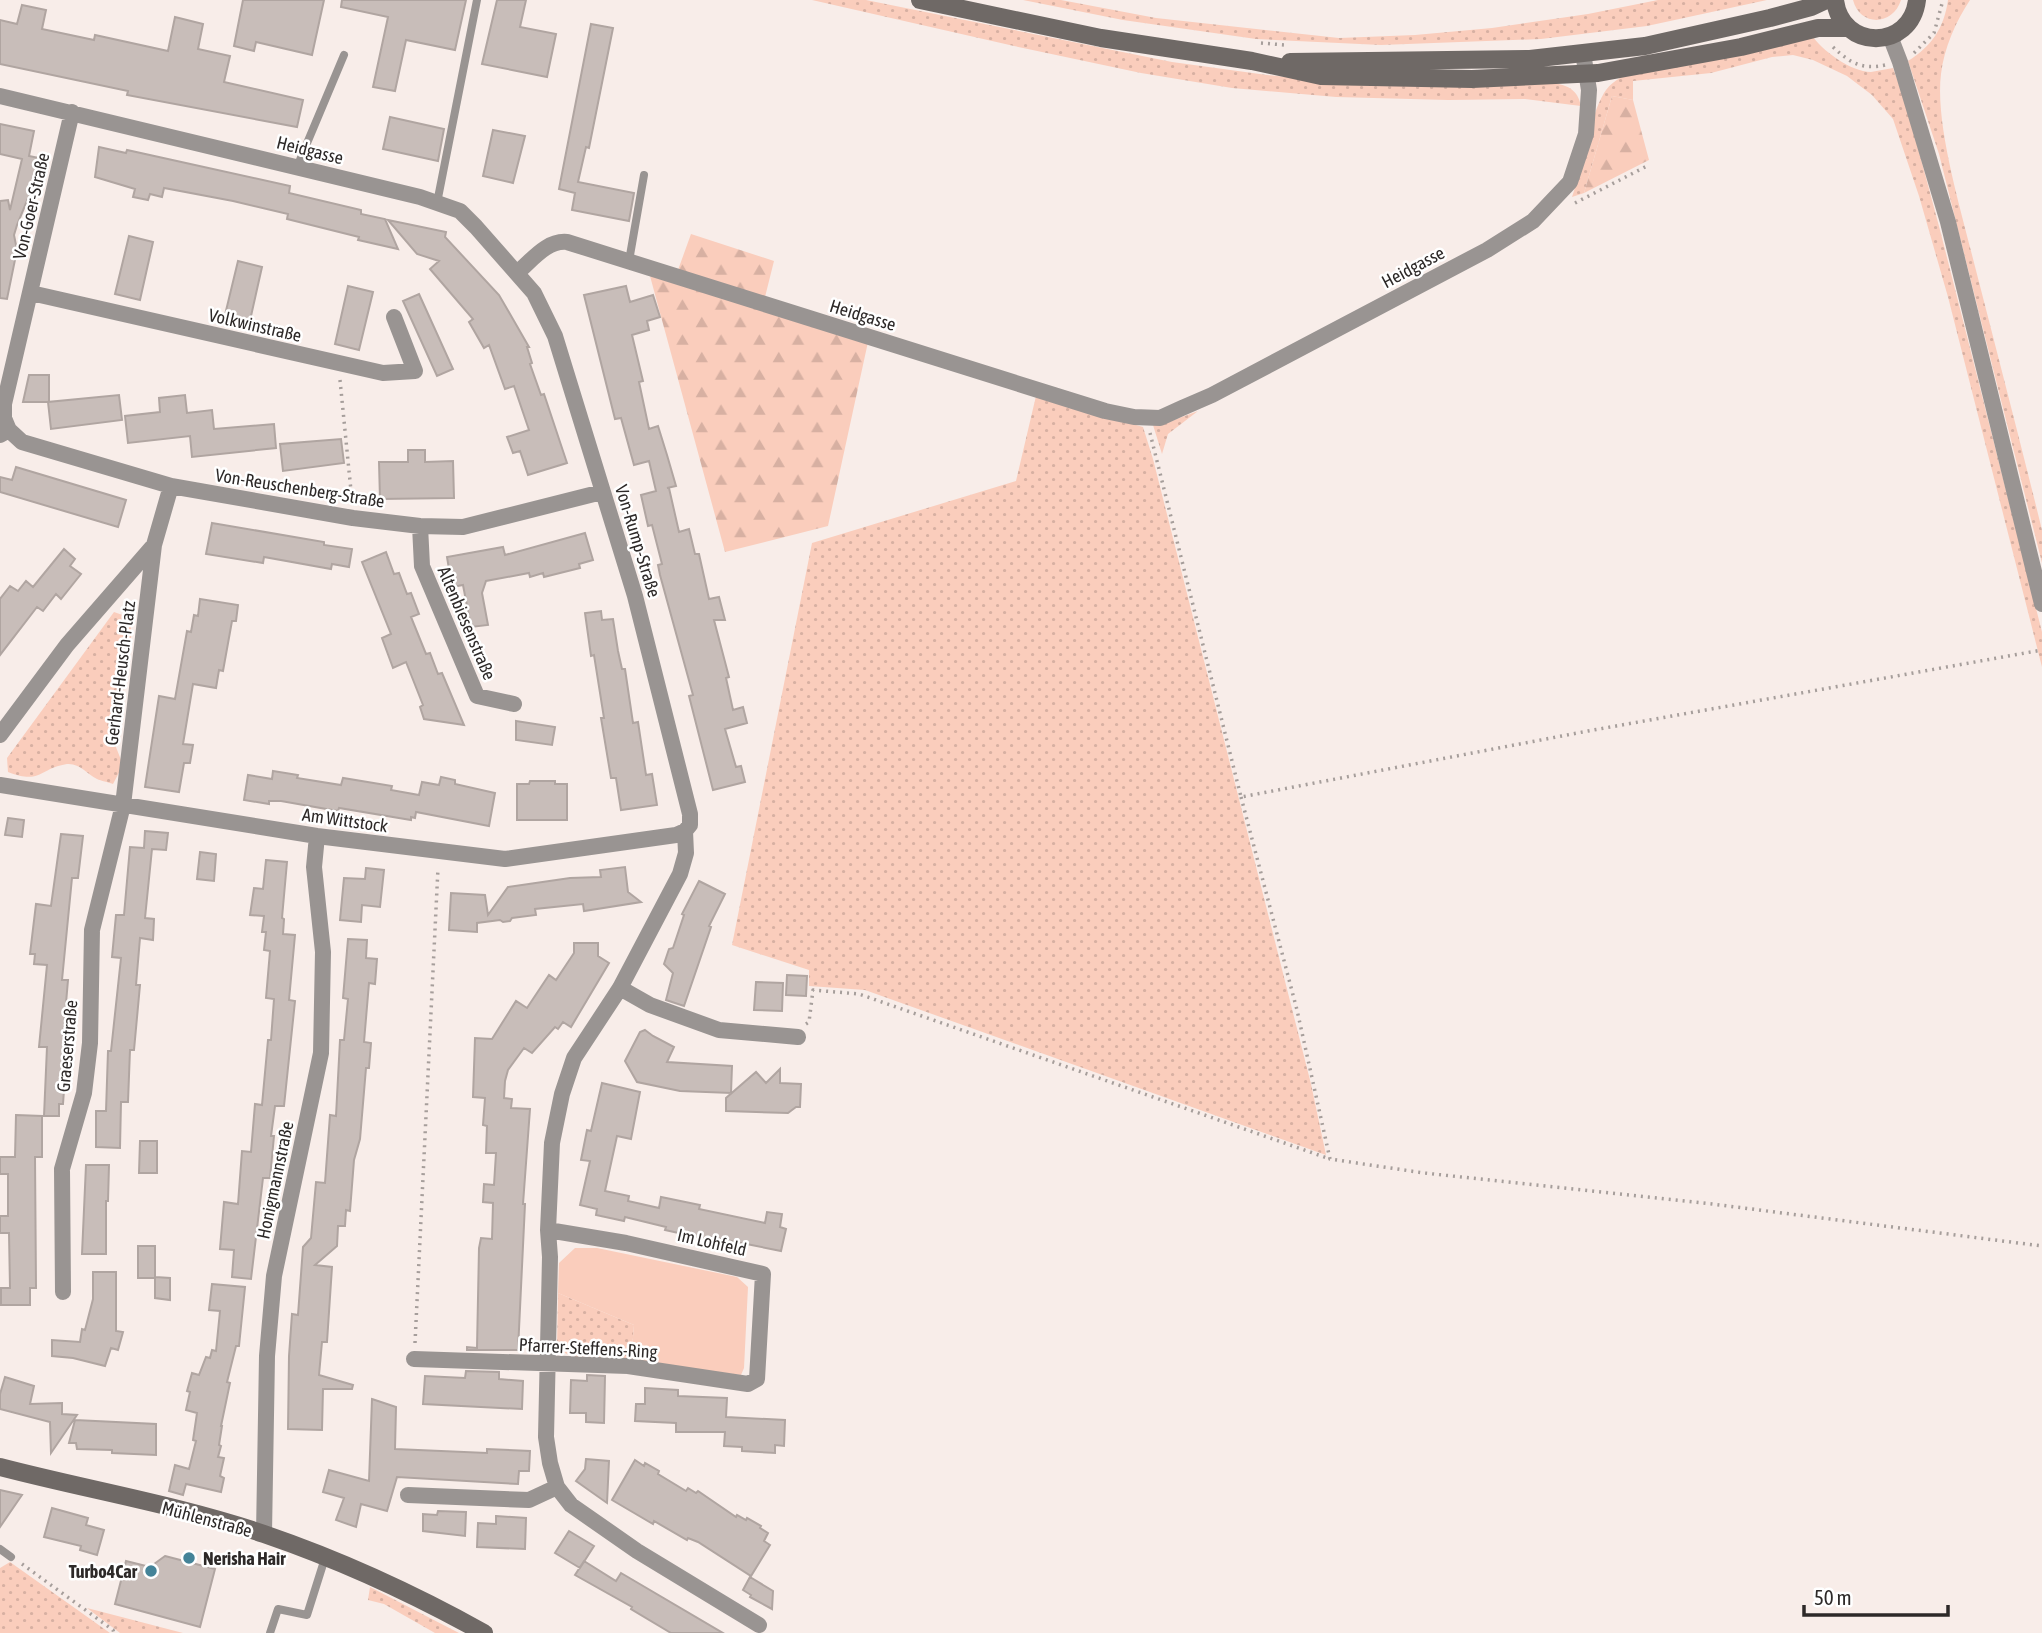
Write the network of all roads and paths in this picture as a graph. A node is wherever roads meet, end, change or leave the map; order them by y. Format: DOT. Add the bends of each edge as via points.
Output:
graph roads {
  1 [pos="477,0"];
  2 [pos="920,0"];
  3 [pos="1826,0"];
  4 [pos="1835,0"];
  5 [pos="1943,0"];
  6 [pos="1918,1"];
  7 [pos="1848,28"];
  8 [pos="1890,36"];
  9 [pos="1253,42"];
  10 [pos="1290,45"];
  11 [pos="1830,45"];
  12 [pos="1583,53"];
  13 [pos="344,55"];
  14 [pos="1252,61"];
  15 [pos="1900,62"];
  16 [pos="1586,73"];
  17 [pos="0,96"];
  18 [pos="72,112"];
  19 [pos="1647,166"];
  20 [pos="297,167"];
  21 [pos="644,175"];
  22 [pos="438,203"];
  23 [pos="1570,205"];
  24 [pos="629,261"];
  25 [pos="518,272"];
  26 [pos="31,293"];
  27 [pos="394,317"];
  28 [pos="342,365"];
  29 [pos="1147,418"];
  30 [pos="5,433"];
  31 [pos="171,486"];
  32 [pos="602,492"];
  33 [pos="353,518"];
  34 [pos="421,526"];
  35 [pos="154,545"];
  36 [pos="2042,604"];
  37 [pos="2042,650"];
  38 [pos="514,704"];
  39 [pos="0,734"];
  40 [pos="0,785"];
  41 [pos="1241,797"];
  42 [pos="123,805"];
  43 [pos="685,831"];
  44 [pos="317,836"];
  45 [pos="439,852"];
  46 [pos="620,988"];
  47 [pos="798,1037"];
  48 [pos="1330,1159"];
  49 [pos="548,1230"];
  50 [pos="2042,1246"];
  51 [pos="63,1292"];
  52 [pos="414,1359"];
  53 [pos="547,1364"];
  54 [pos="757,1379"];
  55 [pos="0,1468"];
  56 [pos="558,1487"];
  57 [pos="408,1495"];
  58 [pos="264,1534"];
  59 [pos="0,1549"];
  60 [pos="11,1557"];
  61 [pos="325,1558"];
  62 [pos="759,1625"];
  63 [pos="482,1632"];
  64 [pos="114,1633"];
  65 [pos="270,1633"];
  1 -- 22 [label="lane"];
  2 -- 14 [label="street" via="1101,38"];
  3 -- 12 [label="street" via="1770,18 1658,43"];
  4 -- 7 [label="street"];
  5 -- 15 [label="path" via="1934,33"];
  6 -- 8 [label="street" via="1908,24"];
  7 -- 8 [label="street" via="1871,38"];
  7 -- 16 [label="street" via="1818,27 1741,47"];
  8 -- 15 [label="street"];
  9 -- 10 [label="path"];
  11 -- 15 [label="path" via="1846,59 1868,68"];
  12 -- 14 [label="street" via="1530,60"];
  12 -- 16 [label="street, Heidgasse"];
  13 -- 20 [label="lane"];
  14 -- 16 [label="street" via="1321,76 1472,79"];
  15 -- 36 [label="street" via="1948,222"];
  16 -- 29 [label="street, Heidgasse" via="1586,134 1570,182 1533,221 1488,250 1212,395 1160,418"];
  17 -- 18 [label="street, Heidgasse"];
  18 -- 20 [label="street, Heidgasse"];
  18 -- 26 [label="street, Von-Goer-Straße"];
  19 -- 23 [label="path"];
  20 -- 22 [label="street, Heidgasse"];
  21 -- 24 [label="lane"];
  22 -- 25 [label="street, Heidgasse" via="460,211"];
  24 -- 25 [label="street, Heidgasse" via="557,242"];
  24 -- 29 [label="street, Heidgasse" via="1105,411"];
  25 -- 32 [label="street, Von-Rump-Straße" via="555,336"];
  26 -- 28 [label="street, Volkwinstraße"];
  26 -- 30 [label="street, Von-Goer-Straße" via="4,404"];
  27 -- 28 [label="street, Volkwinstraße" via="415,371 383,373"];
  28 -- 33 [label="path"];
  29 -- 41 [label="path"];
  30 -- 31 [label="street, Von-Reuschenberg-Straße"];
  31 -- 33 [label="street, Von-Reuschenberg-Straße"];
  31 -- 35 [label="street, Gerhard-Heusch-Platz"];
  32 -- 34 [label="street, Von-Reuschenberg-Straße" via="463,527"];
  32 -- 43 [label="street, Von-Rump-Straße" via="635,596 686,792 690,825"];
  33 -- 34 [label="street, Von-Reuschenberg-Straße"];
  34 -- 38 [label="street, Altenbiesenstraße" via="422,566 477,696"];
  35 -- 39 [label="street, Gerhard-Heusch-Platz" via="67,645"];
  35 -- 42 [label="street, Gerhard-Heusch-Platz"];
  37 -- 41 [label="path"];
  40 -- 42 [label="street, Am Wittstock"];
  41 -- 48 [label="path" via="1297,1010"];
  42 -- 44 [label="street, Am Wittstock"];
  42 -- 51 [label="street, Graeserstraße" via="92,930 90,1043 84,1093 62,1169"];
  43 -- 45 [label="street, Am Wittstock" via="505,859"];
  43 -- 46 [label="street" via="686,853 680,874"];
  44 -- 45 [label="street, Am Wittstock"];
  44 -- 58 [label="street, Honigmannstraße" via="314,866 323,952 321,1053 274,1276 267,1356"];
  45 -- 52 [label="path"];
  46 -- 47 [label="street" via="650,1005 719,1030"];
  46 -- 49 [label="street" via="574,1058 562,1094 552,1143"];
  47 -- 48 [label="path" via="809,1022 813,990 859,994"];
  48 -- 50 [label="path"];
  49 -- 53 [label="street"];
  49 -- 54 [label="street, Im Lohfeld" via="763,1274"];
  52 -- 53 [label="street, Pfarrer-Steffens-Ring"];
  53 -- 54 [label="street, Pfarrer-Steffens-Ring" via="628,1366 748,1384"];
  53 -- 56 [label="street" via="546,1437"];
  55 -- 58 [label="street, Mühlenstraße"];
  56 -- 57 [label="street" via="529,1500"];
  56 -- 62 [label="street" via="571,1506"];
  58 -- 61 [label="street, Mühlenstraße"];
  59 -- 60 [label="lane"];
  60 -- 64 [label="path"];
  61 -- 63 [label="street, Mühlenstraße"];
  61 -- 65 [label="lane" via="307,1615 278,1609"];
}
